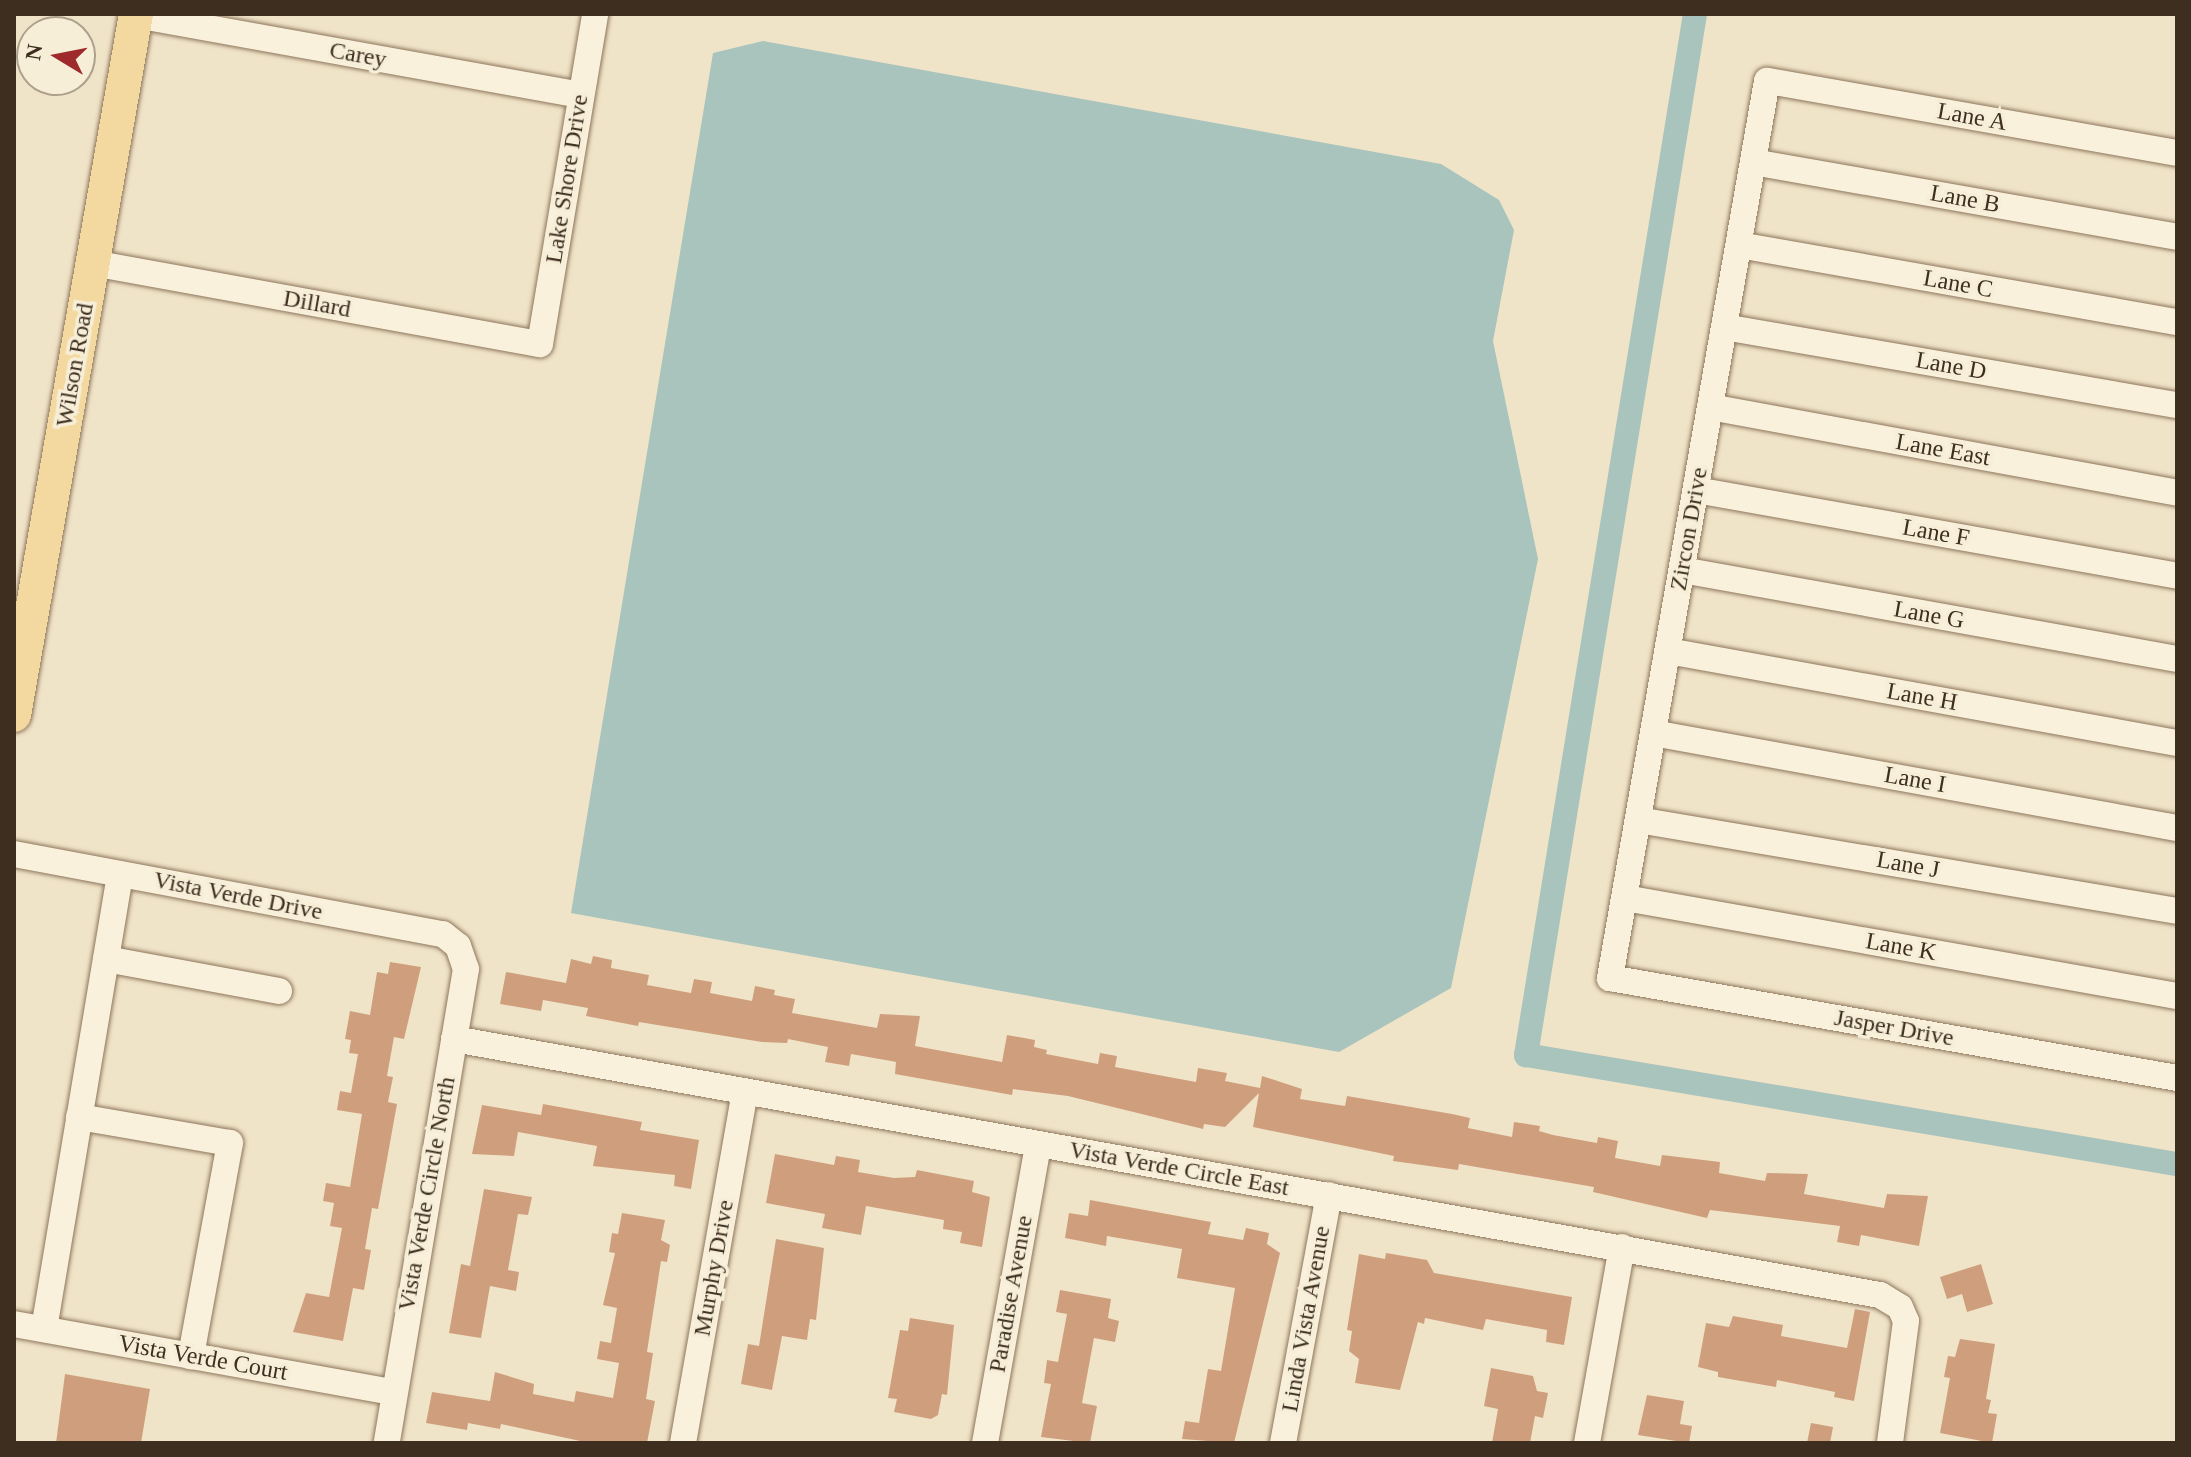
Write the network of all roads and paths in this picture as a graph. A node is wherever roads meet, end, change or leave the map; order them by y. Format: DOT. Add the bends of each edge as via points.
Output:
graph roads {
  1 [pos="136,14"];
  2 [pos="595,14"];
  3 [pos="1767,81"];
  4 [pos="580,95"];
  5 [pos="2177,153"];
  6 [pos="1753,162"];
  7 [pos="2177,237"];
  8 [pos="1739,245"];
  9 [pos="93,263"];
  10 [pos="2177,322"];
  11 [pos="1724,327"];
  12 [pos="540,344"];
  13 [pos="2177,405"];
  14 [pos="1710,407"];
  15 [pos="1696,490"];
  16 [pos="2177,493"];
  17 [pos="1682,570"];
  18 [pos="2177,576"];
  19 [pos="1668,651"];
  20 [pos="2177,659"];
  21 [pos="14,715"];
  22 [pos="1653,733"];
  23 [pos="2177,743"];
  24 [pos="1638,820"];
  25 [pos="2177,828"];
  26 [pos="14,854"];
  27 [pos="120,874"];
  28 [pos="1625,898"];
  29 [pos="2177,911"];
  30 [pos="458,946"];
  31 [pos="106,959"];
  32 [pos="1610,978"];
  33 [pos="279,991"];
  34 [pos="2177,996"];
  35 [pos="454,1039"];
  36 [pos="2177,1078"];
  37 [pos="745,1093"];
  38 [pos="79,1117"];
  39 [pos="1038,1145"];
  40 [pos="1329,1195"];
  41 [pos="1622,1247"];
  42 [pos="14,1324"];
  43 [pos="44,1329"];
  44 [pos="191,1356"];
  45 [pos="393,1392"];
  46 [pos="387,1443"];
  47 [pos="683,1443"];
  48 [pos="985,1443"];
  49 [pos="1283,1443"];
  50 [pos="1587,1443"];
  51 [pos="1890,1443"];
  1 -- 4 [label="street, Carey"];
  1 -- 9 [label="main road, Wilson Road"];
  2 -- 4 [label="street, Lake Shore Drive"];
  3 -- 5 [label="street, Lane A"];
  3 -- 6 [label="street, Zircon Drive"];
  4 -- 12 [label="street, Lake Shore Drive"];
  6 -- 7 [label="street, Lane B"];
  6 -- 8 [label="street, Zircon Drive"];
  8 -- 10 [label="street, Lane C"];
  8 -- 11 [label="street, Zircon Drive"];
  9 -- 12 [label="street, Dillard"];
  9 -- 21 [label="main road, Wilson Road"];
  11 -- 13 [label="street, Lane D"];
  11 -- 14 [label="street, Zircon Drive"];
  14 -- 15 [label="street, Zircon Drive"];
  14 -- 16 [label="street, Lane East"];
  15 -- 17 [label="street, Zircon Drive"];
  15 -- 18 [label="street, Lane F"];
  17 -- 19 [label="street, Zircon Drive"];
  17 -- 20 [label="street, Lane G"];
  19 -- 22 [label="street, Zircon Drive"];
  19 -- 23 [label="street, Lane H"];
  22 -- 24 [label="street, Zircon Drive"];
  22 -- 25 [label="street, Lane I"];
  24 -- 28 [label="street, Zircon Drive"];
  24 -- 29 [label="street, Lane J"];
  26 -- 27 [label="street, Vista Verde Drive"];
  27 -- 30 [label="street, Vista Verde Drive" via="443,934"];
  27 -- 31 [label="street"];
  28 -- 32 [label="street, Zircon Drive"];
  28 -- 34 [label="street, Lane K"];
  30 -- 35 [label="street, Vista Verde Circle North" via="466,969"];
  31 -- 33 [label="street"];
  31 -- 38 [label="street"];
  32 -- 36 [label="street, Jasper Drive"];
  35 -- 37 [label="street, Vista Verde Circle East"];
  35 -- 45 [label="street, Vista Verde Circle North"];
  37 -- 39 [label="street, Vista Verde Circle East"];
  37 -- 47 [label="street, Murphy Drive"];
  38 -- 43 [label="street"];
  38 -- 44 [label="street" via="230,1143"];
  39 -- 40 [label="street, Vista Verde Circle East"];
  39 -- 48 [label="street, Paradise Avenue"];
  40 -- 41 [label="street, Vista Verde Circle East"];
  40 -- 49 [label="street, Linda Vista Avenue"];
  41 -- 50 [label="street"];
  41 -- 51 [label="street, Vista Verde Circle East" via="1880,1295 1900,1307 1907,1338"];
  42 -- 43 [label="street, Vista Verde Court"];
  43 -- 44 [label="street, Vista Verde Court"];
  44 -- 45 [label="street, Vista Verde Court"];
  45 -- 46 [label="street, Vista Verde Circle North"];
}
